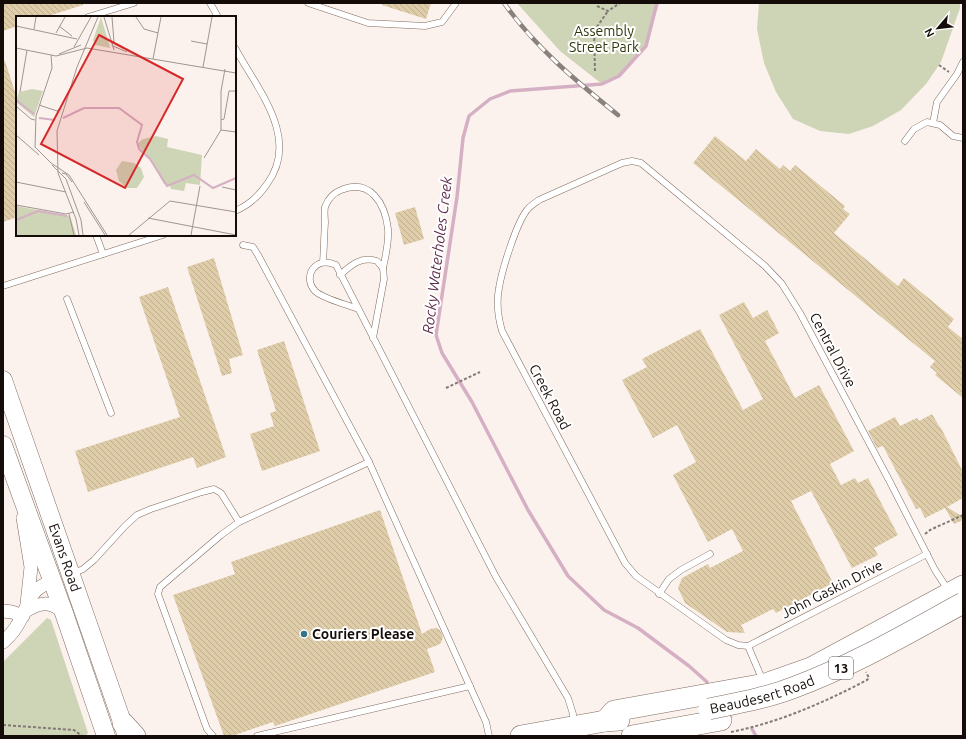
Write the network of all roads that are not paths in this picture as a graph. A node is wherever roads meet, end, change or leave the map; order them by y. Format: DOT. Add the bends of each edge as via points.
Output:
graph roads {
  1 [pos="134,3"];
  2 [pos="210,3"];
  3 [pos="308,3"];
  4 [pos="456,3"];
  5 [pos="91,16"];
  6 [pos="217,16"];
  7 [pos="236,50"];
  8 [pos="963,62"];
  9 [pos="933,123"];
  10 [pos="963,138"];
  11 [pos="905,141"];
  12 [pos="641,163"];
  13 [pos="236,211"];
  14 [pos="96,236"];
  15 [pos="160,236"];
  16 [pos="243,245"];
  17 [pos="103,254"];
  18 [pos="323,262"];
  19 [pos="383,268"];
  20 [pos="340,275"];
  21 [pos="3,286"];
  22 [pos="67,299"];
  23 [pos="358,309"];
  24 [pos="373,338"];
  25 [pos="3,380"];
  26 [pos="111,413"];
  27 [pos="3,445"];
  28 [pos="369,462"];
  29 [pos="18,486"];
  30 [pos="238,522"];
  31 [pos="710,554"];
  32 [pos="927,554"];
  33 [pos="70,575"];
  34 [pos="52,582"];
  35 [pos="659,594"];
  36 [pos="960,594"];
  37 [pos="3,611"];
  38 [pos="25,611"];
  39 [pos="64,613"];
  40 [pos="963,618"];
  41 [pos="3,642"];
  42 [pos="748,646"];
  43 [pos="765,684"];
  44 [pos="470,686"];
  45 [pos="713,717"];
  46 [pos="605,721"];
  47 [pos="572,727"];
  48 [pos="128,732"];
  49 [pos="662,734"];
  50 [pos="106,736"];
  51 [pos="213,736"];
  52 [pos="257,736"];
  53 [pos="489,736"];
  54 [pos="521,736"];
  55 [pos="632,736"];
  56 [pos="692,736"];
  1 -- 5 [label="lane"];
  2 -- 6 [label="lane"];
  3 -- 4 [label="lane" via="368,23 425,26 442,22"];
  7 -- 13 [label="lane" via="270,109 278,133 280,154 274,175 261,193 245,207"];
  8 -- 9 [label="lane" via="937,102"];
  9 -- 10 [label="lane" via="940,125 953,136"];
  9 -- 11 [label="lane" via="927,122 914,129"];
  12 -- 32 [label="lane, Central Drive" via="765,266 782,284"];
  12 -- 35 [label="lane, Creek Road" via="622,163 539,200 527,209 518,225 499,288 498,319 624,563"];
  14 -- 17 [label="lane"];
  15 -- 17 [label="lane"];
  16 -- 28 [label="lane" via="253,247 258,255"];
  17 -- 21 [label="lane"];
  18 -- 19 [label="lane" via="325,208 331,196 350,187 359,186 376,197 383,208 388,228"];
  18 -- 20 [label="lane" via="336,266"];
  18 -- 23 [label="lane" via="313,268 310,276 315,290 323,296"];
  19 -- 20 [label="lane" via="377,261 364,259 353,263"];
  19 -- 24 [label="lane" via="384,279"];
  20 -- 23 [label="lane"];
  22 -- 26 [label="lane"];
  23 -- 24 [label="lane"];
  24 -- 47 [label="lane" via="496,577 568,698 573,714"];
  25 -- 33 [label="main road, Evans Road"];
  27 -- 29 [label="main road, Evans Road"];
  28 -- 30 [label="lane"];
  28 -- 44 [label="lane"];
  29 -- 34 [label="main road, Evans Road"];
  29 -- 38 [label="street" via="31,577"];
  30 -- 33 [label="lane" via="221,493 214,489 202,492 138,515 94,560"];
  30 -- 51 [label="lane" via="166,580 158,594 208,729"];
  31 -- 35 [label="lane" via="681,570 669,580"];
  32 -- 36 [label="lane, Central Drive"];
  32 -- 42 [label="lane, John Gaskin Drive"];
  33 -- 34 [label="main road"];
  33 -- 48 [label="main road, Evans Road"];
  34 -- 38 [label="street" via="36,590"];
  34 -- 39 [label="main road, Evans Road"];
  35 -- 42 [label="lane, Creek Road" via="726,640"];
  36 -- 43 [label="highway" via="811,668"];
  36 -- 45 [label="highway, Beaudesert Road / 13, bridge" via="848,665 794,688"];
  37 -- 38 [label="street"];
  38 -- 39 [label="street" via="47,604 56,606"];
  38 -- 41 [label="street" via="17,626"];
  39 -- 50 [label="main road, Evans Road"];
  40 -- 45 [label="highway, Beaudesert Road / 13" via="863,672 808,697 775,708"];
  42 -- 43 [label="lane"];
  43 -- 46 [label="highway" via="614,711"];
  44 -- 52 [label="lane"];
  44 -- 53 [label="lane" via="486,722"];
  45 -- 46 [label="highway, Beaudesert Road / 13" via="655,716"];
  45 -- 49 [label="highway, Beaudesert Road / 13"];
  45 -- 56 [label="street"];
  46 -- 47 [label="highway, Beaudesert Road / 13"];
  47 -- 54 [label="highway, Beaudesert Road / 13"];
  49 -- 55 [label="highway, Beaudesert Road / 13"];
}
